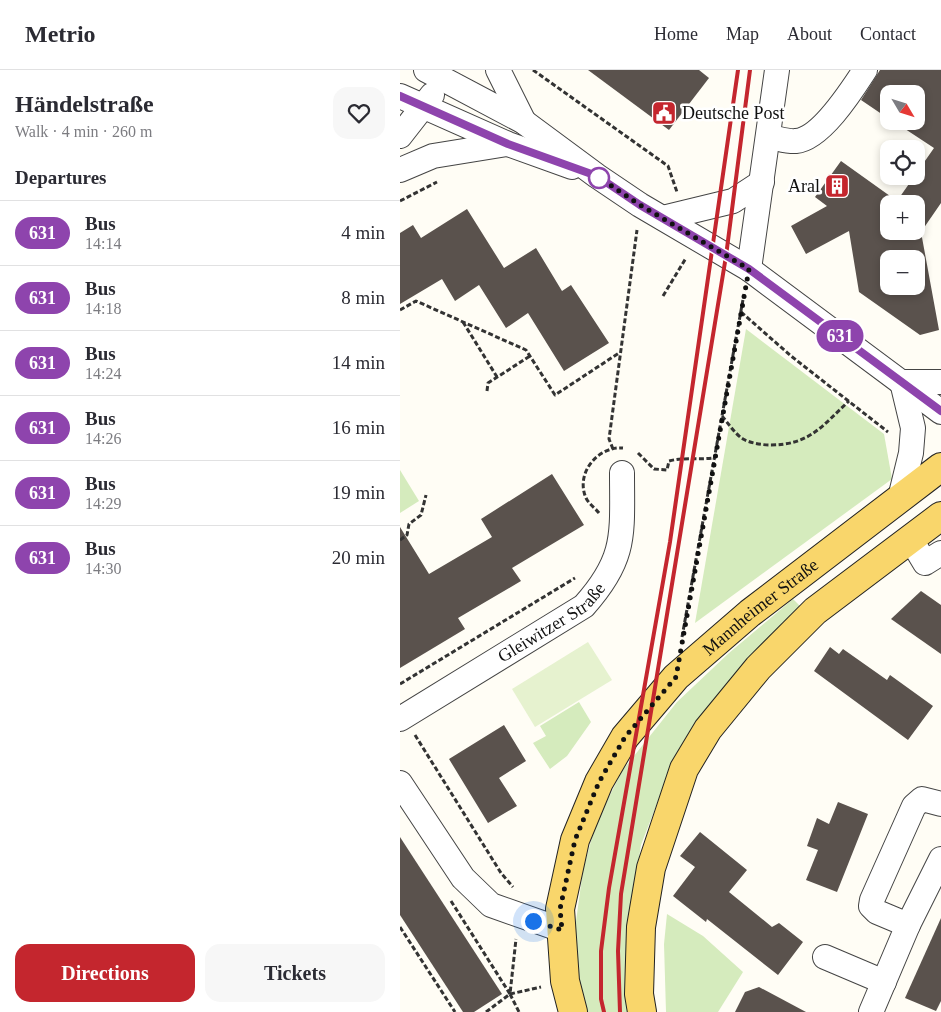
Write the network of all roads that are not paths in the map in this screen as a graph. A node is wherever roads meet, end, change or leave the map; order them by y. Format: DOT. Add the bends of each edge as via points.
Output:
graph roads {
  1 [pos="498,70"];
  2 [pos="777,70"];
  3 [pos="865,70"];
  4 [pos="441,73"];
  5 [pos="400,96"];
  6 [pos="423,107"];
  7 [pos="524,122"];
  8 [pos="400,136"];
  9 [pos="769,137"];
  10 [pos="508,144"];
  11 [pos="400,170"];
  12 [pos="597,176"];
  13 [pos="762,182"];
  14 [pos="673,216"];
  15 [pos="749,269"];
  16 [pos="902,382"];
  17 [pos="941,382"];
  18 [pos="941,412"];
  19 [pos="941,467"];
  20 [pos="622,473"];
  21 [pos="900,498"];
  22 [pos="941,516"];
  23 [pos="910,538"];
  24 [pos="941,553"];
  25 [pos="402,718"];
  26 [pos="400,784"];
  27 [pos="940,802"];
  28 [pos="941,858"];
  29 [pos="908,925"];
  30 [pos="562,930"];
  31 [pos="825,957"];
  32 [pos="884,982"];
  33 [pos="573,1012"];
  34 [pos="642,1012"];
  35 [pos="871,1012"];
  1 -- 7 [label="street"];
  2 -- 9 [label="street"];
  3 -- 9 [label="street" via="843,101 810,137 796,141"];
  4 -- 6 [label="street"];
  4 -- 7 [label="street"];
  5 -- 6 [label="street"];
  6 -- 8 [label="street"];
  6 -- 10 [label="street"];
  7 -- 12 [label="street"];
  9 -- 13 [label="street"];
  10 -- 11 [label="street" via="433,156"];
  10 -- 12 [label="street"];
  12 -- 14 [label="street" via="640,205"];
  13 -- 14 [label="street" via="733,201"];
  13 -- 15 [label="street"];
  14 -- 15 [label="street" via="700,241"];
  15 -- 16 [label="street"];
  16 -- 17 [label="street"];
  16 -- 18 [label="street"];
  16 -- 21 [label="street" via="913,428 911,453"];
  19 -- 21 [label="main road, Mannheimer Straße"];
  20 -- 25 [label="street, Gleiwitzer Straße" via="622,537 611,570 584,606"];
  21 -- 30 [label="main road, Mannheimer Straße" via="750,613 676,677 634,726 599,782 575,840 560,909"];
  22 -- 23 [label="main road"];
  23 -- 24 [label="street" via="925,563"];
  23 -- 34 [label="main road" via="815,610 758,668 708,729 684,769 651,868 641,926 639,994"];
  26 -- 30 [label="street" via="463,878 491,905"];
  27 -- 29 [label="street" via="922,799 914,806 872,900 877,912"];
  28 -- 29 [label="street"];
  29 -- 32 [label="street"];
  30 -- 33 [label="main road, Mannheimer Straße" via="565,981"];
  31 -- 32 [label="street"];
  32 -- 35 [label="street"];
}
